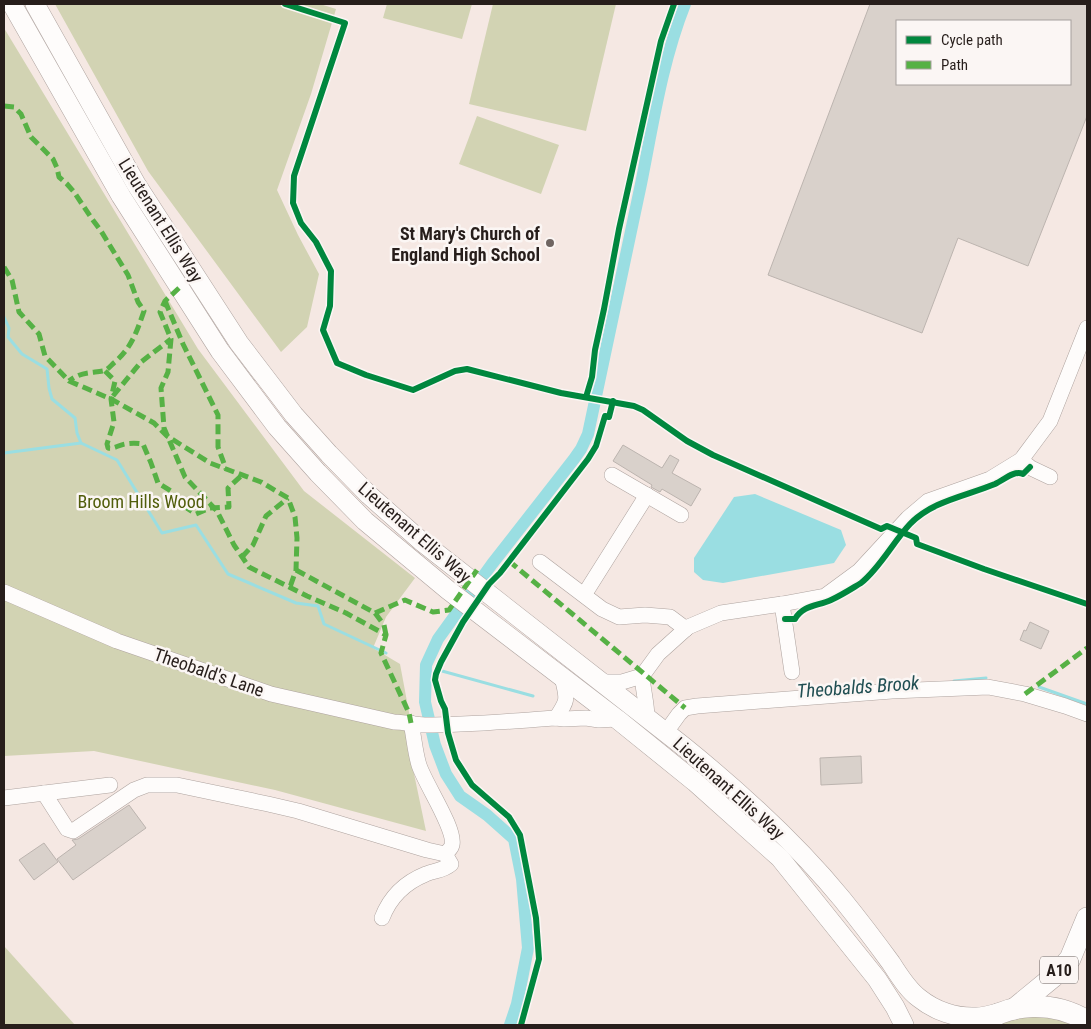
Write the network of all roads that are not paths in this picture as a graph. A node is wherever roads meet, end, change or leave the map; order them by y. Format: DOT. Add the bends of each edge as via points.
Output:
graph roads {
  1 [pos="12,4"];
  2 [pos="35,4"];
  3 [pos="1087,328"];
  4 [pos="1021,460"];
  5 [pos="612,474"];
  6 [pos="1050,477"];
  7 [pos="647,495"];
  8 [pos="681,516"];
  9 [pos="540,562"];
  10 [pos="4,592"];
  11 [pos="584,595"];
  12 [pos="782,604"];
  13 [pos="686,629"];
  14 [pos="792,672"];
  15 [pos="642,676"];
  16 [pos="562,678"];
  17 [pos="602,682"];
  18 [pos="1087,714"];
  19 [pos="556,718"];
  20 [pos="647,718"];
  21 [pos="617,719"];
  22 [pos="416,724"];
  23 [pos="666,732"];
  24 [pos="110,786"];
  25 [pos="44,793"];
  26 [pos="4,798"];
  27 [pos="445,854"];
  28 [pos="382,918"];
  29 [pos="1087,918"];
  30 [pos="1007,1011"];
  31 [pos="1087,1021"];
  32 [pos="904,1025"];
  33 [pos="980,1025"];
  1 -- 16 [label="main road, Lieutenant Ellis Way" via="121,196 220,352 277,427 364,521"];
  2 -- 17 [label="main road, Lieutenant Ellis Way" via="136,184 239,343 294,415 377,502 421,541"];
  3 -- 4 [label="street" via="1050,421"];
  4 -- 6 [label="street"];
  4 -- 12 [label="street" via="990,479 928,501 859,571 825,596"];
  5 -- 7 [label="street"];
  7 -- 8 [label="street"];
  7 -- 11 [label="street"];
  9 -- 11 [label="street"];
  10 -- 22 [label="street, Theobald's Lane" via="117,641 271,694"];
  11 -- 13 [label="street" via="619,618 670,617"];
  12 -- 13 [label="street" via="721,613"];
  12 -- 14 [label="street"];
  13 -- 15 [label="street" via="658,654"];
  15 -- 17 [label="street" via="622,682"];
  15 -- 20 [label="street"];
  16 -- 19 [label="street" via="566,699"];
  16 -- 21 [label="main road, Lieutenant Ellis Way"];
  17 -- 20 [label="main road, Lieutenant Ellis Way"];
  18 -- 23 [label="street" via="1025,694 988,687 892,691 685,708"];
  19 -- 21 [label="street"];
  19 -- 22 [label="street, Theobald's Lane"];
  20 -- 23 [label="main road, Lieutenant Ellis Way"];
  21 -- 32 [label="main road, Lieutenant Ellis Way" via="695,782 780,858 877,979"];
  22 -- 27 [label="street" via="419,764 450,828 452,845"];
  23 -- 30 [label="main road, Lieutenant Ellis Way" via="760,812 805,857 918,998 951,1015 976,1017"];
  24 -- 25 [label="street"];
  25 -- 26 [label="street"];
  25 -- 27 [label="street" via="67,830 73,831 134,790 147,785 177,784 291,810"];
  27 -- 28 [label="street" via="451,864 404,886"];
  29 -- 30 [label="highway, A10" via="1070,959 1053,977"];
  30 -- 31 [label="highway" via="1037,1006 1057,1008"];
  30 -- 33 [label="highway"];
}
